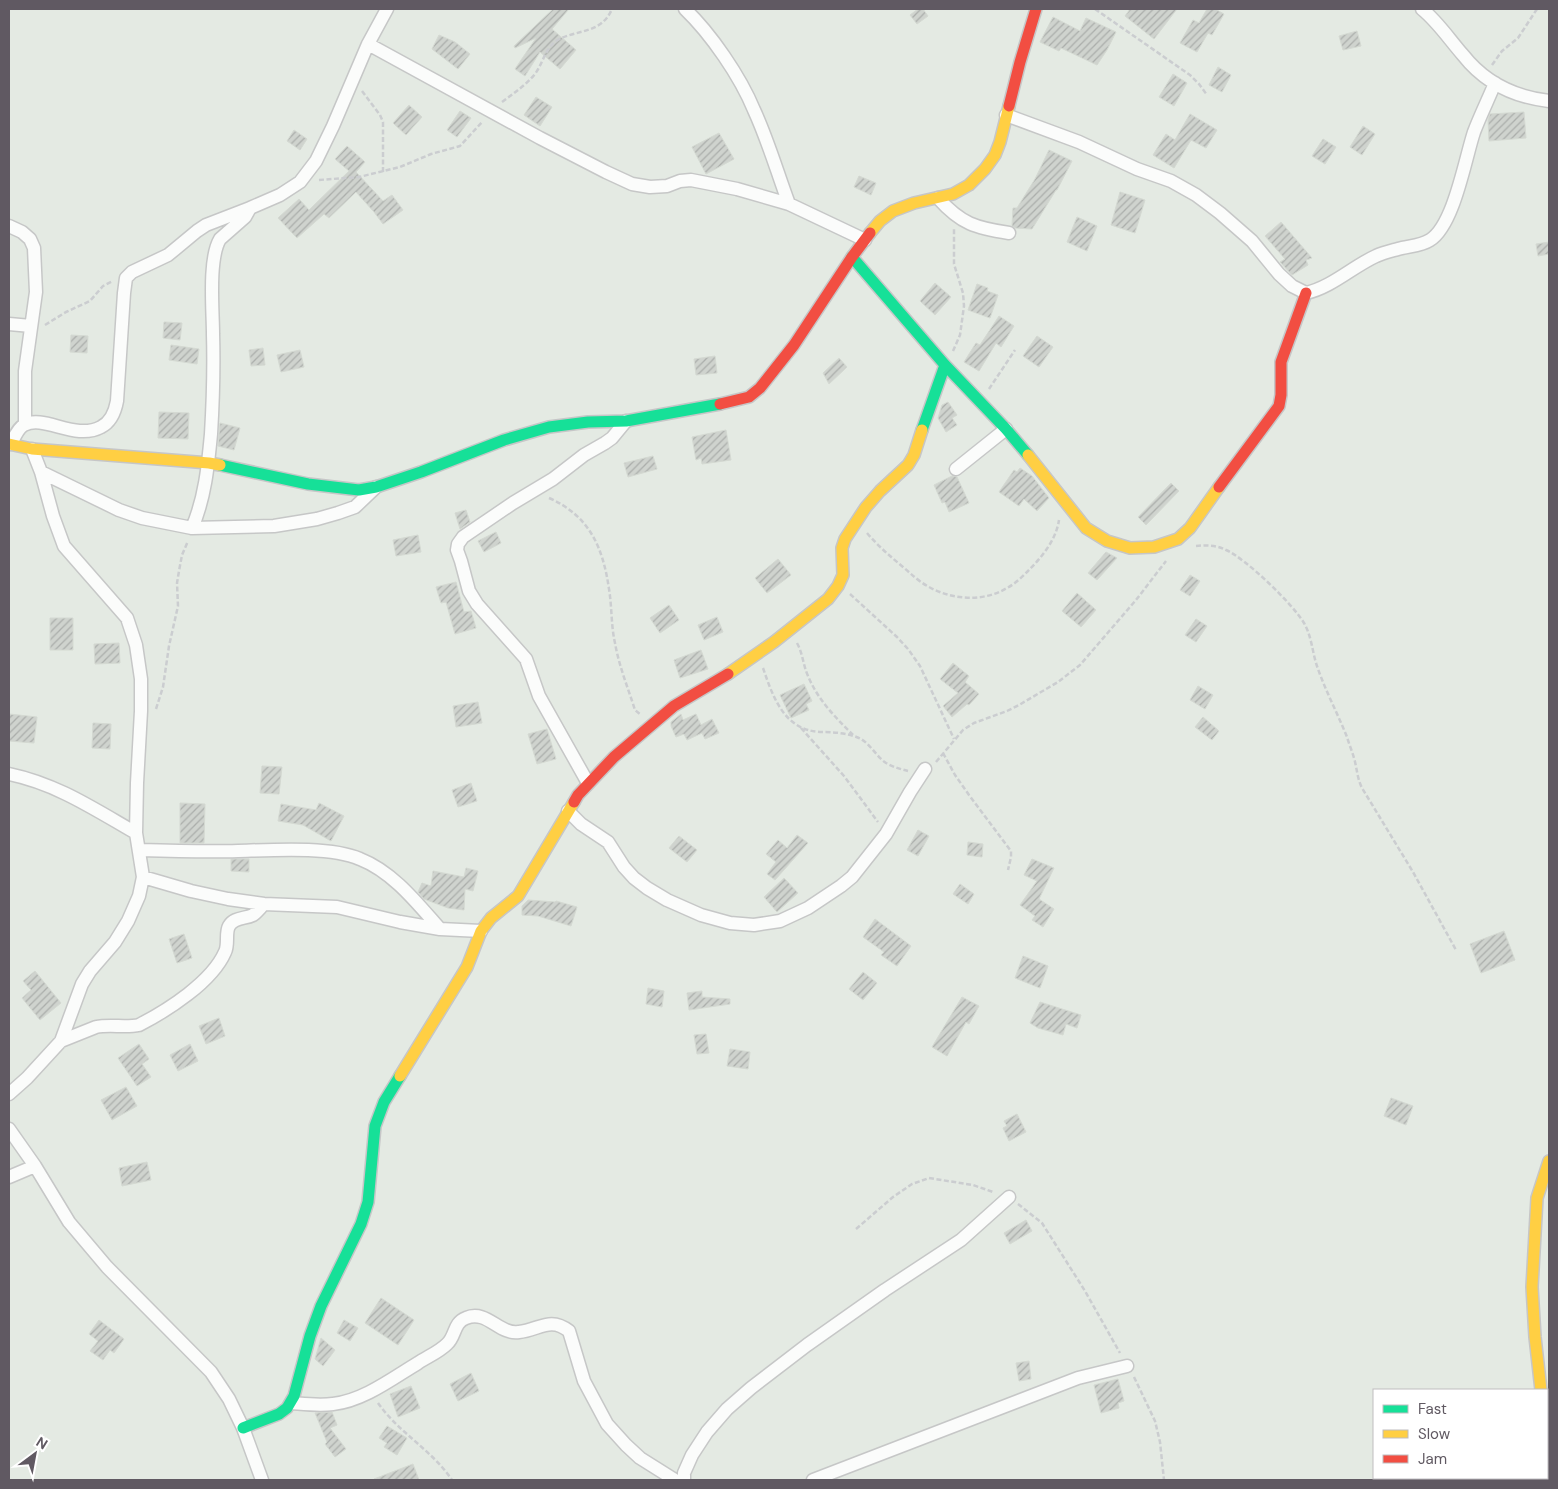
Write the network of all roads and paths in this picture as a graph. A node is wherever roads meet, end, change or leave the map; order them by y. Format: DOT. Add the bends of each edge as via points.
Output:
graph roads {
  1 [pos="387,9"];
  2 [pos="612,9"];
  3 [pos="685,9"];
  4 [pos="1036,9"];
  5 [pos="1095,9"];
  6 [pos="1422,9"];
  7 [pos="1537,9"];
  8 [pos="368,44"];
  9 [pos="1483,76"];
  10 [pos="353,80"];
  11 [pos="1495,84"];
  12 [pos="1207,95"];
  13 [pos="1549,101"];
  14 [pos="492,111"];
  15 [pos="1006,114"];
  16 [pos="383,172"];
  17 [pos="300,182"];
  18 [pos="938,198"];
  19 [pos="789,204"];
  20 [pos="250,208"];
  21 [pos="955,215"];
  22 [pos="9,226"];
  23 [pos="1009,233"];
  24 [pos="865,240"];
  25 [pos="852,257"];
  26 [pos="126,278"];
  27 [pos="1306,293"];
  28 [pos="9,324"];
  29 [pos="30,330"];
  30 [pos="1015,350"];
  31 [pos="945,364"];
  32 [pos="980,403"];
  33 [pos="626,421"];
  34 [pos="26,424"];
  35 [pos="1006,429"];
  36 [pos="10,444"];
  37 [pos="32,449"];
  38 [pos="209,463"];
  39 [pos="956,469"];
  40 [pos="42,472"];
  41 [pos="376,487"];
  42 [pos="529,495"];
  43 [pos="1063,498"];
  44 [pos="856,521"];
  45 [pos="192,528"];
  46 [pos="1189,546"];
  47 [pos="1167,559"];
  48 [pos="838,586"];
  49 [pos="789,629"];
  50 [pos="757,654"];
  51 [pos="154,714"];
  52 [pos="650,726"];
  53 [pos="800,728"];
  54 [pos="854,736"];
  55 [pos="954,739"];
  56 [pos="943,753"];
  57 [pos="925,769"];
  58 [pos="9,774"];
  59 [pos="588,783"];
  60 [pos="568,811"];
  61 [pos="136,833"];
  62 [pos="886,834"];
  63 [pos="139,850"];
  64 [pos="1008,870"];
  65 [pos="143,877"];
  66 [pos="264,904"];
  67 [pos="440,929"];
  68 [pos="482,931"];
  69 [pos="1456,950"];
  70 [pos="60,1041"];
  71 [pos="9,1094"];
  72 [pos="9,1129"];
  73 [pos="1549,1161"];
  74 [pos="35,1166"];
  75 [pos="9,1177"];
  76 [pos="1009,1197"];
  77 [pos="856,1229"];
  78 [pos="1127,1366"];
  79 [pos="1541,1389"];
  80 [pos="370,1391"];
  81 [pos="291,1403"];
  82 [pos="243,1428"];
  83 [pos="262,1480"];
  84 [pos="452,1480"];
  85 [pos="675,1480"];
  86 [pos="684,1480"];
  87 [pos="813,1480"];
  88 [pos="1164,1480"];
  1 -- 8 [label="street"];
  2 -- 14 [label="path" via="595,27 554,43 534,75"];
  3 -- 19 [label="street" via="698,21 754,108"];
  4 -- 15 [label="street"];
  5 -- 12 [label="path" via="1190,75"];
  6 -- 9 [label="street"];
  7 -- 9 [label="path" via="1518,38 1502,50"];
  8 -- 10 [label="street"];
  8 -- 14 [label="street"];
  9 -- 11 [label="street"];
  10 -- 16 [label="path" via="383,122"];
  10 -- 17 [label="street" via="316,161"];
  11 -- 13 [label="street" via="1529,99"];
  11 -- 27 [label="street" via="1474,132 1452,207 1437,235 1429,241 1376,256 1328,285"];
  14 -- 16 [label="path" via="460,146"];
  14 -- 19 [label="street" via="632,184 667,186 691,180"];
  15 -- 18 [label="street" via="1000,142 985,169 969,185"];
  15 -- 27 [label="street" via="1171,181 1196,195 1252,241 1292,286"];
  16 -- 17 [label="path"];
  17 -- 20 [label="street" via="280,196"];
  18 -- 21 [label="street"];
  18 -- 24 [label="street" via="893,211"];
  19 -- 24 [label="street"];
  20 -- 26 [label="street" via="197,230 168,255"];
  20 -- 38 [label="street" via="245,217 220,239 215,252 214,391"];
  21 -- 23 [label="street" via="979,227"];
  21 -- 31 [label="path" via="954,264 964,306 960,334"];
  22 -- 29 [label="street" via="33,243 36,292"];
  24 -- 25 [label="street"];
  25 -- 31 [label="street"];
  25 -- 33 [label="street" via="794,345 749,397"];
  26 -- 29 [label="path" via="107,283 90,301"];
  26 -- 34 [label="street" via="117,401 111,419 95,430 81,432 39,423"];
  27 -- 43 [label="street" via="1281,362 1282,396 1279,406 1180,538 1160,547 1142,549 1107,542 1086,528"];
  28 -- 29 [label="street"];
  29 -- 34 [label="street" via="25,371"];
  30 -- 32 [label="path"];
  31 -- 32 [label="street"];
  31 -- 44 [label="street" via="914,455"];
  32 -- 35 [label="street"];
  33 -- 41 [label="street" via="549,427"];
  33 -- 42 [label="street" via="612,438"];
  34 -- 36 [label="street"];
  35 -- 39 [label="street"];
  35 -- 43 [label="street"];
  36 -- 37 [label="street"];
  37 -- 38 [label="street"];
  37 -- 40 [label="street"];
  38 -- 41 [label="street" via="308,484 347,489"];
  38 -- 45 [label="street" via="202,501"];
  40 -- 45 [label="street" via="119,510"];
  40 -- 61 [label="street" via="64,546 127,618 136,645 141,711"];
  41 -- 45 [label="street" via="355,506 317,519 274,526"];
  42 -- 52 [label="path" via="563,504 591,531 602,553 610,590 614,643 635,710"];
  42 -- 59 [label="street" via="463,537 457,550 472,597 526,659 539,696"];
  43 -- 44 [label="path" via="1054,538 1035,564 1008,588 981,597 949,595 920,582"];
  44 -- 48 [label="street" via="842,548 843,574"];
  45 -- 51 [label="path" via="182,555 178,606 164,687"];
  46 -- 69 [label="path" via="1215,546 1234,554 1267,582 1303,622 1315,662 1354,756 1358,780"];
  47 -- 55 [label="path" via="1080,666 1019,705 974,723"];
  48 -- 49 [label="street" via="828,600"];
  48 -- 55 [label="path" via="908,649 924,672"];
  49 -- 50 [label="street"];
  49 -- 54 [label="path" via="819,697"];
  50 -- 52 [label="street" via="674,706"];
  50 -- 53 [label="path" via="783,713"];
  52 -- 59 [label="street"];
  53 -- 54 [label="path"];
  53 -- 62 [label="path" via="844,776"];
  54 -- 57 [label="path" via="894,767 909,771"];
  55 -- 56 [label="path"];
  56 -- 57 [label="path"];
  56 -- 64 [label="path" via="969,795 1011,851"];
  57 -- 62 [label="street"];
  58 -- 61 [label="street" via="63,792"];
  59 -- 60 [label="street"];
  60 -- 62 [label="street" via="608,842 624,867 647,888 701,915 754,925 780,920 830,894 852,877"];
  60 -- 68 [label="street" via="518,896 491,918"];
  61 -- 63 [label="street"];
  63 -- 65 [label="street"];
  63 -- 67 [label="street" via="279,850 346,854 374,866 395,881"];
  65 -- 66 [label="street" via="191,891"];
  65 -- 70 [label="street" via="128,921 82,984"];
  66 -- 67 [label="street" via="337,907"];
  66 -- 70 [label="street" via="253,914 232,921 228,928 226,951 206,979 188,994 139,1025 91,1028"];
  67 -- 68 [label="street"];
  68 -- 81 [label="street" via="467,967 378,1114 368,1202 361,1224 320,1306"];
  70 -- 71 [label="street"];
  72 -- 74 [label="street"];
  73 -- 79 [label="street" via="1537,1198 1532,1287"];
  74 -- 75 [label="street"];
  74 -- 82 [label="street" via="69,1222 107,1267 211,1372"];
  76 -- 77 [label="path" via="973,1185 929,1178 893,1196"];
  76 -- 78 [label="path" via="1042,1223"];
  76 -- 86 [label="street" via="956,1244 807,1345 726,1409 692,1455"];
  78 -- 87 [label="street" via="1078,1378"];
  78 -- 88 [label="path" via="1155,1421"];
  80 -- 81 [label="street" via="333,1404"];
  80 -- 84 [label="path" via="391,1420 440,1464"];
  80 -- 85 [label="street" via="445,1346 458,1324 466,1318 480,1316 514,1333 556,1324 569,1331 584,1381 608,1424 640,1458"];
  81 -- 82 [label="street" via="279,1414"];
  82 -- 83 [label="street"];
}
